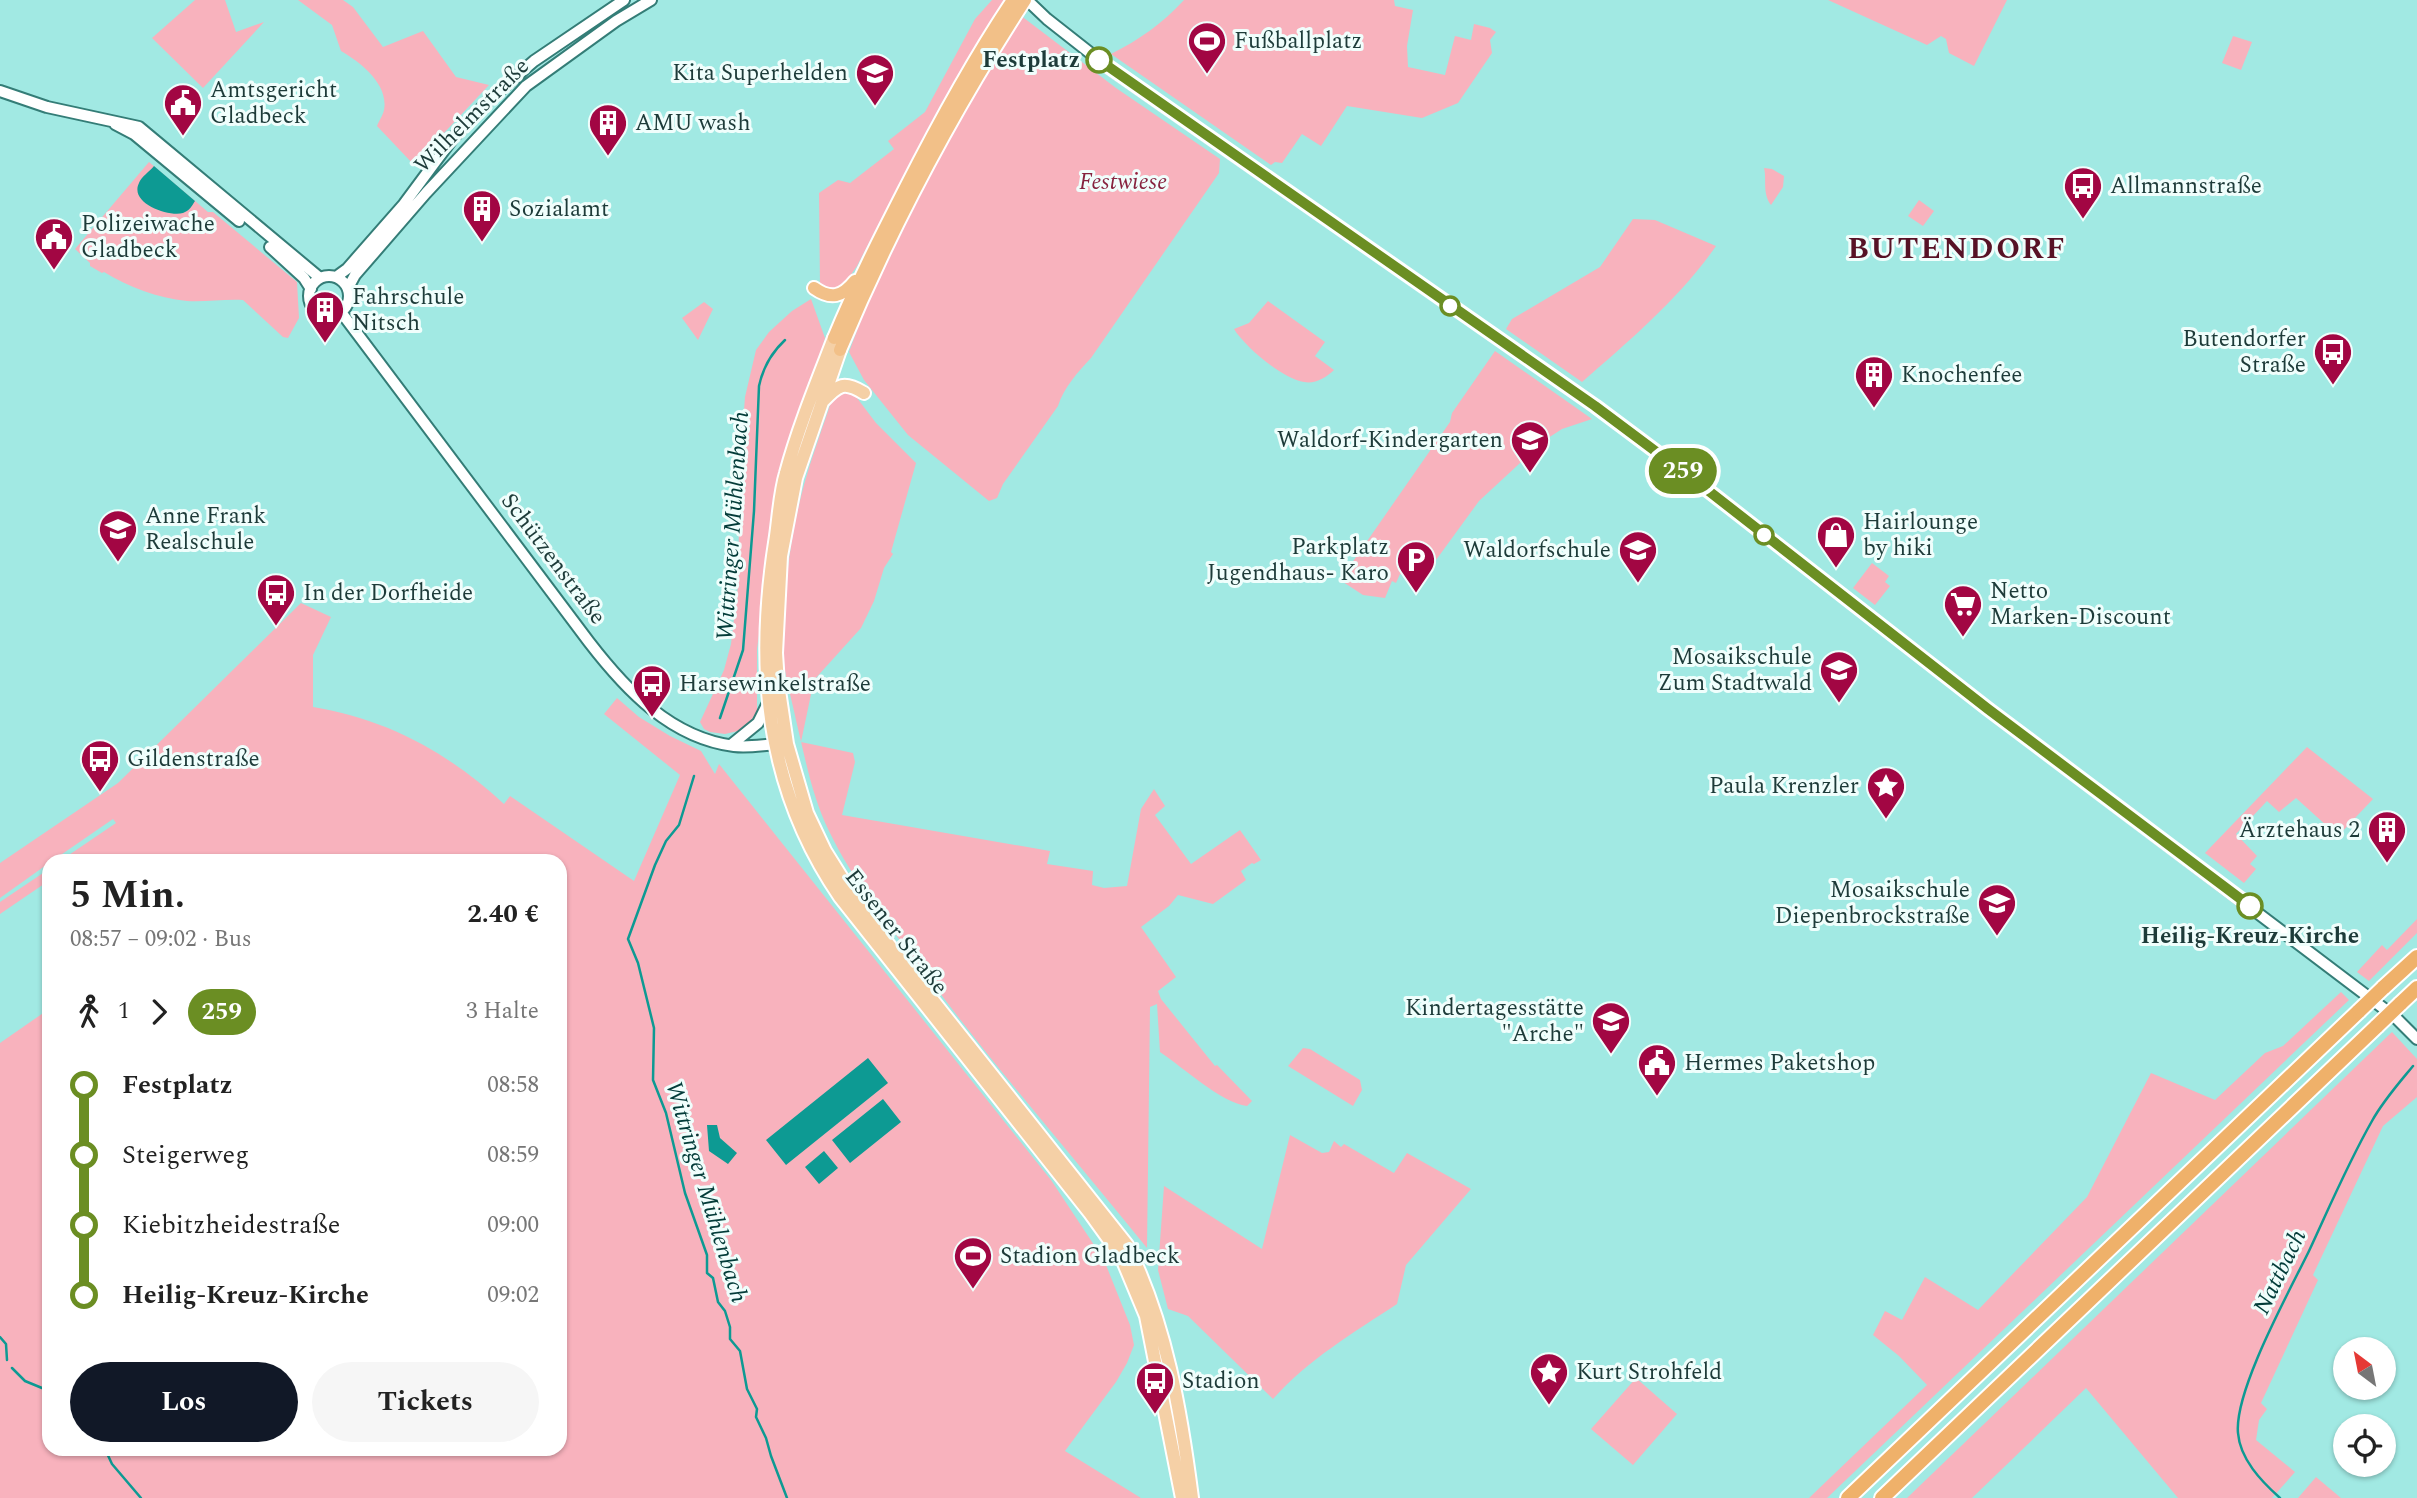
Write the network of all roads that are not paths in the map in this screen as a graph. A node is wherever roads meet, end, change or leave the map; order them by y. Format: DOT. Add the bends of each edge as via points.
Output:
graph roads {
  1 [pos="624,0"];
  2 [pos="651,0"];
  3 [pos="1013,0"];
  4 [pos="1028,2"];
  5 [pos="0,91"];
  6 [pos="115,124"];
  7 [pos="865,267"];
  8 [pos="336,277"];
  9 [pos="320,278"];
  10 [pos="348,288"];
  11 [pos="814,288"];
  12 [pos="310,289"];
  13 [pos="341,312"];
  14 [pos="837,344"];
  15 [pos="864,393"];
  16 [pos="820,404"];
  17 [pos="769,701"];
  18 [pos="781,744"];
  19 [pos="732,745"];
  20 [pos="2417,957"];
  21 [pos="2417,988"];
  22 [pos="2417,1040"];
  23 [pos="1182,1498"];
  24 [pos="1192,1498"];
  25 [pos="1848,1498"];
  26 [pos="1882,1498"];
  1 -- 8 [label="main road, Wilhelmstraße" via="534,61 490,99 453,138 404,204"];
  2 -- 10 [label="main road, Wilhelmstraße" via="526,86 426,193"];
  3 -- 7 [label="highway" via="943,115"];
  4 -- 14 [label="highway" via="951,121"];
  4 -- 22 [label="main road" via="1101,62 1667,459 2395,1017"];
  5 -- 6 [label="main road"];
  6 -- 9 [label="main road" via="139,127"];
  6 -- 12 [label="main road" via="141,140 274,250"];
  7 -- 11 [label="highway" via="841,295"];
  7 -- 14 [label="highway"];
  8 -- 9 [label="main road"];
  8 -- 10 [label="main road"];
  9 -- 12 [label="main road"];
  10 -- 13 [label="main road" via="349,299"];
  12 -- 13 [label="main road" via="310,303 316,311 329,316"];
  13 -- 19 [label="main road, Schützenstraße" via="619,680 671,722 698,736"];
  14 -- 16 [label="main road, Essener Straße"];
  14 -- 17 [label="main road, Essener Straße" via="785,474 766,613"];
  15 -- 16 [label="main road" via="842,386"];
  16 -- 18 [label="main road, Essener Straße" via="796,478 781,556 776,653"];
  17 -- 18 [label="main road, Essener Straße"];
  17 -- 19 [label="main road" via="758,723"];
  18 -- 19 [label="main road, Schützenstraße"];
  18 -- 23 [label="main road, Essener Straße" via="795,815 825,874 1121,1256 1146,1316"];
  18 -- 24 [label="main road, Essener Straße" via="825,851 865,915 1126,1245 1148,1290 1162,1334"];
  20 -- 25 [label="highway, bridge"];
  21 -- 26 [label="highway, bridge"];
}
